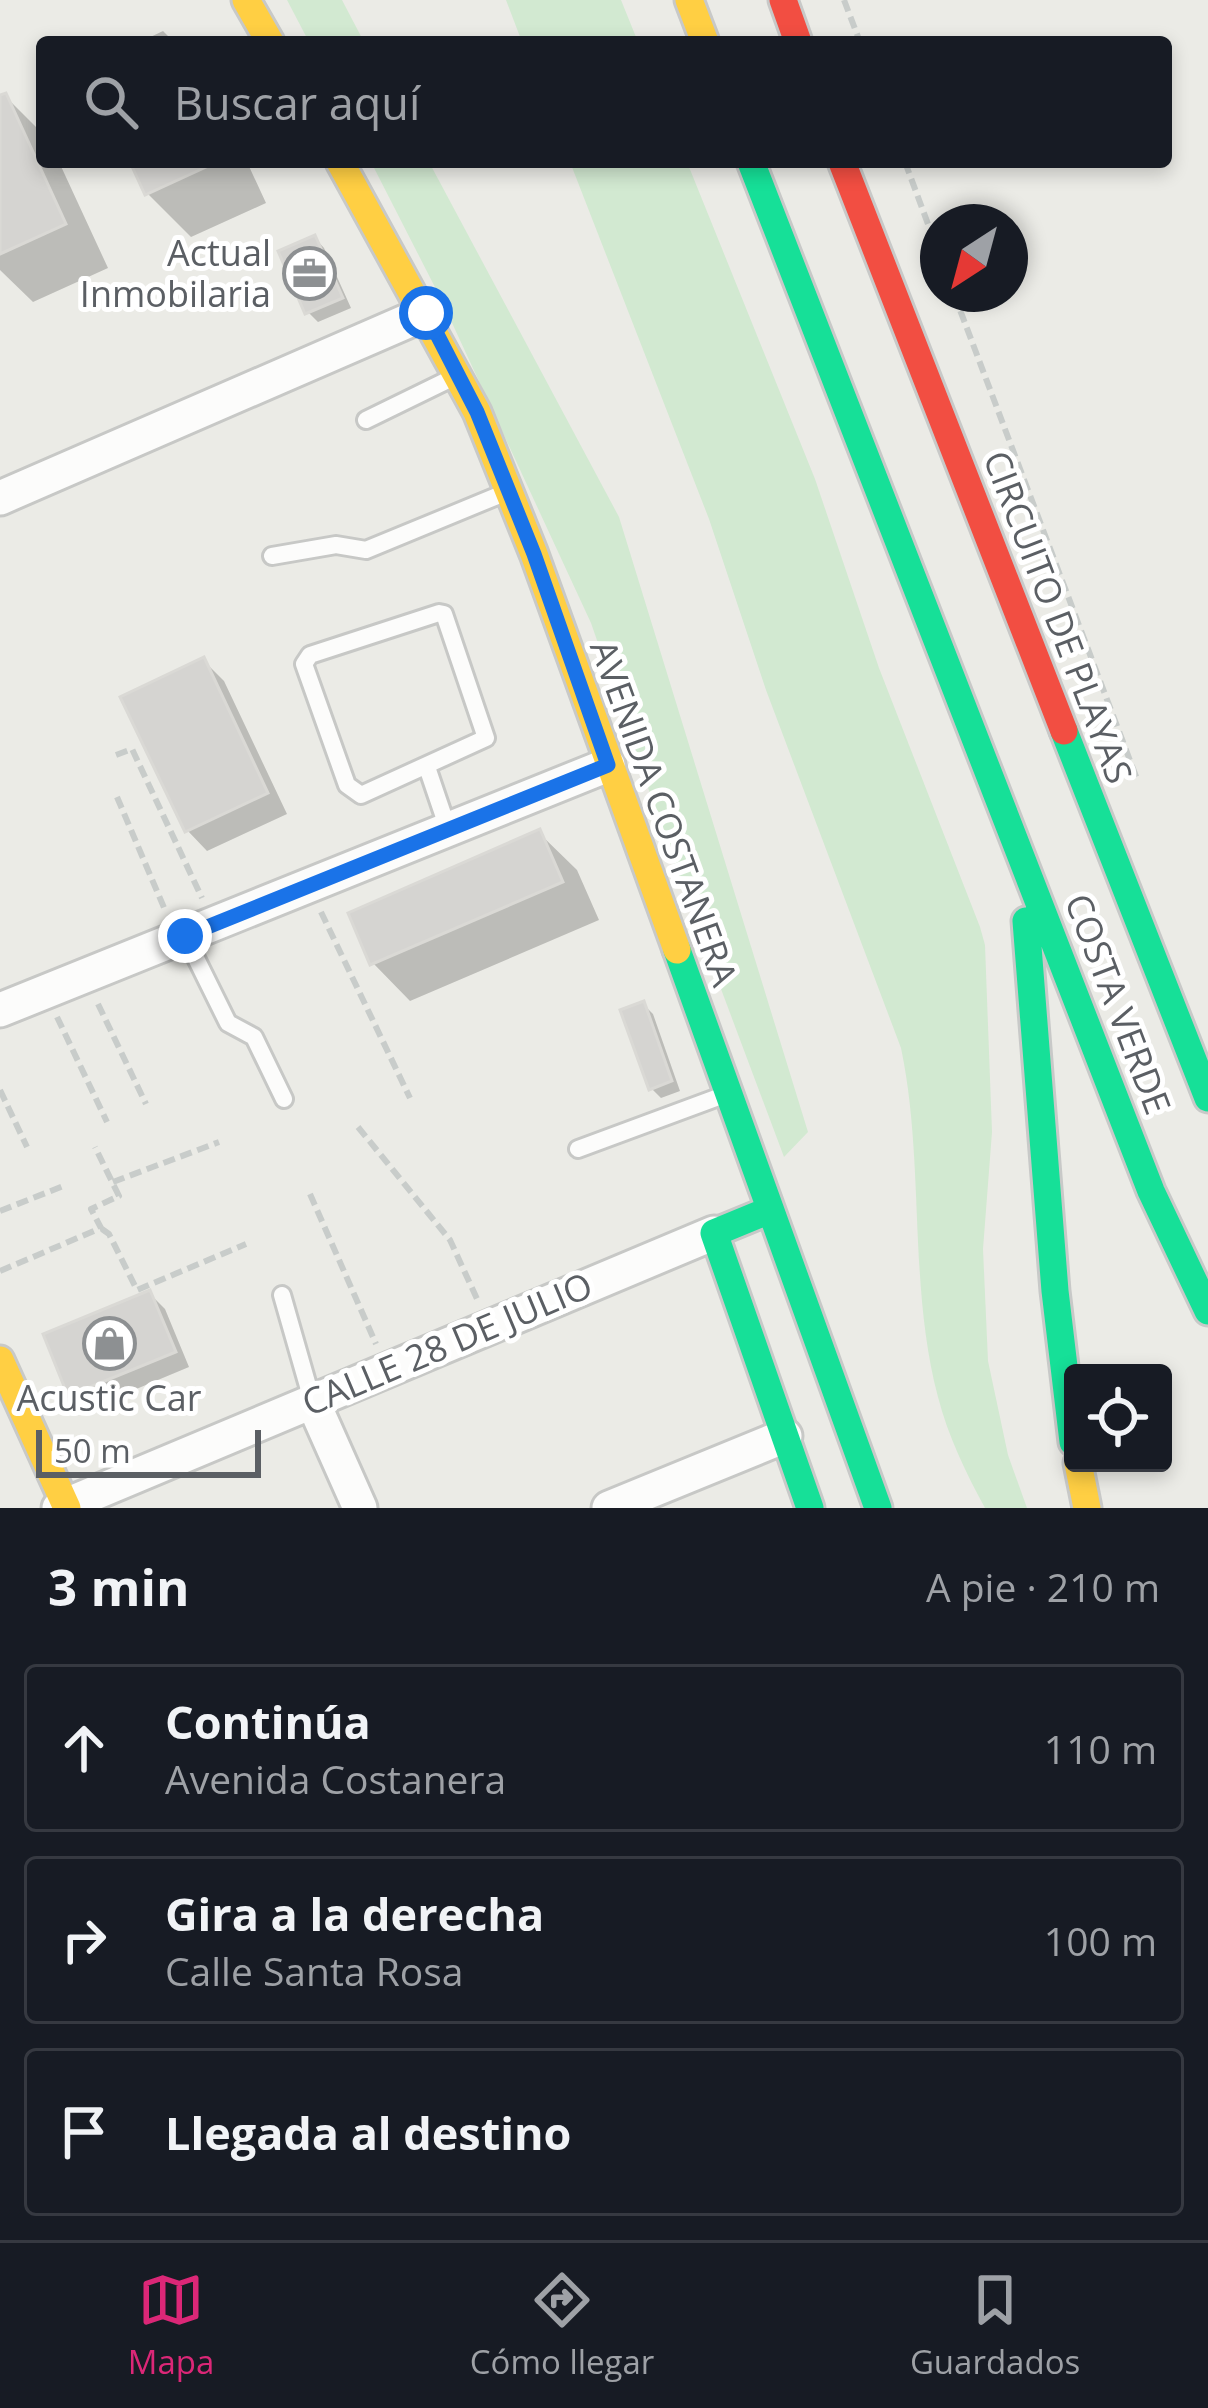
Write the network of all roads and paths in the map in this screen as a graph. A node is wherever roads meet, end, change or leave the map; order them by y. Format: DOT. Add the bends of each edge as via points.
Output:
graph roads {
  1 [pos="245,0"];
  2 [pos="689,0"];
  3 [pos="783,0"];
  4 [pos="844,0"];
  5 [pos="266,36"];
  6 [pos="703,36"];
  7 [pos="796,36"];
  8 [pos="858,36"];
  9 [pos="343,168"];
  10 [pos="753,168"];
  11 [pos="844,168"];
  12 [pos="906,168"];
  13 [pos="920,204"];
  14 [pos="961,312"];
  15 [pos="426,313"];
  16 [pos="458,375"];
  17 [pos="366,420"];
  18 [pos="508,490"];
  19 [pos="0,498"];
  20 [pos="272,556"];
  21 [pos="116,755"];
  22 [pos="608,765"];
  23 [pos="427,767"];
  24 [pos="1142,794"];
  25 [pos="117,797"];
  26 [pos="448,829"];
  27 [pos="1022,854"];
  28 [pos="309,886"];
  29 [pos="192,933"];
  30 [pos="85,976"];
  31 [pos="46,992"];
  32 [pos="0,1010"];
  33 [pos="0,1090"];
  34 [pos="727,1094"];
  35 [pos="410,1098"];
  36 [pos="1208,1098"];
  37 [pos="284,1099"];
  38 [pos="146,1104"];
  39 [pos="106,1123"];
  40 [pos="358,1127"];
  41 [pos="219,1142"];
  42 [pos="28,1147"];
  43 [pos="95,1147"];
  44 [pos="578,1149"];
  45 [pos="113,1182"];
  46 [pos="66,1185"];
  47 [pos="310,1194"];
  48 [pos="770,1210"];
  49 [pos="0,1211"];
  50 [pos="101,1228"];
  51 [pos="713,1233"];
  52 [pos="246,1244"];
  53 [pos="0,1271"];
  54 [pos="282,1295"];
  55 [pos="1208,1311"];
  56 [pos="489,1326"];
  57 [pos="387,1368"];
  58 [pos="1064,1370"];
  59 [pos="2,1373"];
  60 [pos="313,1400"];
  61 [pos="785,1436"];
  62 [pos="1080,1472"];
  63 [pos="64,1507"];
  64 [pos="360,1508"];
  65 [pos="609,1508"];
  66 [pos="810,1508"];
  67 [pos="878,1508"];
  68 [pos="1087,1508"];
  1 -- 5 [label="main road"];
  2 -- 6 [label="main road"];
  3 -- 7 [label="main road"];
  4 -- 8 [label="path"];
  9 -- 15 [label="main road, AVENIDA COSTANERA"];
  10 -- 27 [label="main road"];
  11 -- 36 [label="main road, CIRCUITO DE PLAYAS"];
  12 -- 13 [label="path"];
  14 -- 24 [label="path"];
  15 -- 16 [label="main road, AVENIDA COSTANERA"];
  15 -- 19 [label="street"];
  16 -- 17 [label="lane"];
  16 -- 18 [label="main road, AVENIDA COSTANERA"];
  18 -- 20 [label="lane" via="366,550 336,544"];
  18 -- 22 [label="main road, AVENIDA COSTANERA"];
  21 -- 29 [label="path" via="132,748"];
  22 -- 26 [label="street"];
  22 -- 34 [label="main road, AVENIDA COSTANERA"];
  23 -- 23 [label="lane" via="487,736 444,614 310,655 302,668 351,790 366,795"];
  23 -- 26 [label="lane"];
  25 -- 29 [label="path"];
  26 -- 28 [label="street"];
  27 -- 55 [label="main road, COSTA VERDE" via="1151,1191"];
  27 -- 58 [label="main road"];
  28 -- 29 [label="street"];
  28 -- 35 [label="path"];
  29 -- 30 [label="street"];
  29 -- 37 [label="lane" via="228,1023 254,1037"];
  30 -- 31 [label="street"];
  30 -- 38 [label="path"];
  31 -- 32 [label="street"];
  31 -- 39 [label="path"];
  33 -- 42 [label="path"];
  34 -- 44 [label="lane"];
  34 -- 48 [label="main road, AVENIDA COSTANERA"];
  40 -- 56 [label="path" via="450,1240"];
  41 -- 45 [label="path"];
  43 -- 45 [label="path"];
  45 -- 50 [label="path" via="119,1196 92,1210"];
  46 -- 49 [label="path"];
  47 -- 57 [label="path"];
  48 -- 51 [label="main road, CALLE 28 DE JULIO"];
  48 -- 67 [label="main road, AVENIDA COSTANERA"];
  50 -- 52 [label="path" via="137,1290"];
  50 -- 53 [label="path"];
  51 -- 56 [label="street, CALLE 28 DE JULIO"];
  51 -- 61 [label="main road"];
  54 -- 60 [label="lane"];
  56 -- 57 [label="street, CALLE 28 DE JULIO"];
  57 -- 60 [label="street, CALLE 28 DE JULIO"];
  59 -- 63 [label="main road"];
  60 -- 63 [label="street, CALLE 28 DE JULIO"];
  60 -- 64 [label="street"];
  61 -- 65 [label="street"];
  61 -- 66 [label="main road"];
  62 -- 68 [label="main road"];
}
